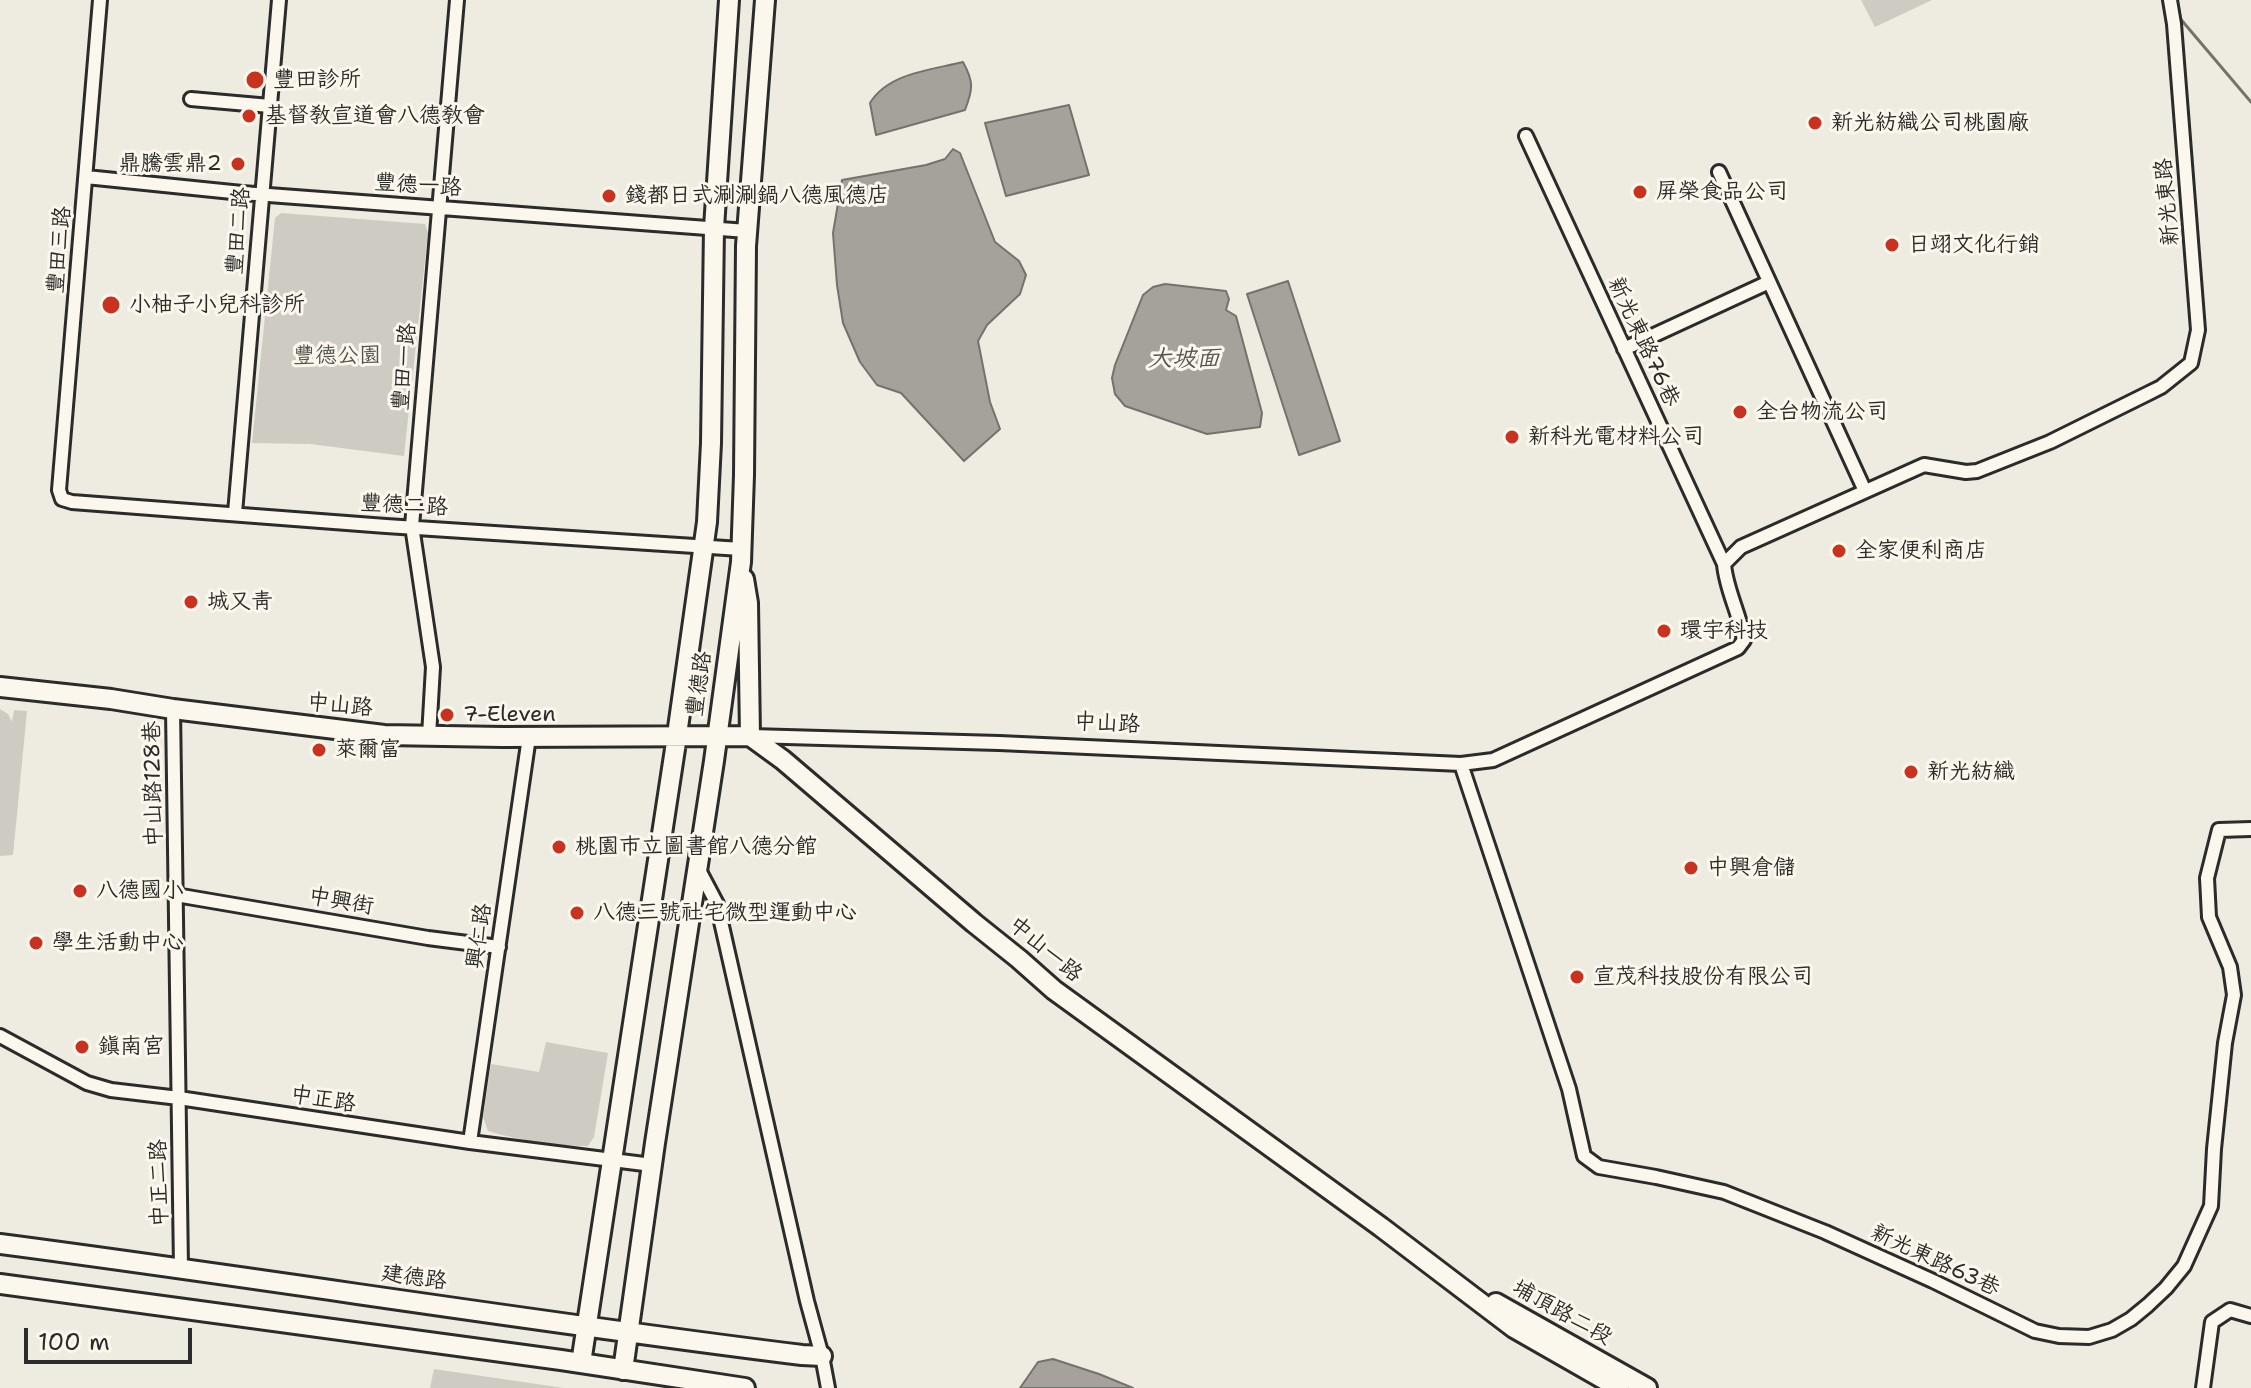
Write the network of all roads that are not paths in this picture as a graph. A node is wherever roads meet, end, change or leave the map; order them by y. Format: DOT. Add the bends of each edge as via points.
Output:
graph roads {
  1 [pos="100,0"];
  2 [pos="279,0"];
  3 [pos="457,0"];
  4 [pos="729,0"];
  5 [pos="765,0"];
  6 [pos="2170,0"];
  7 [pos="191,99"];
  8 [pos="270,106"];
  9 [pos="1526,136"];
  10 [pos="1719,172"];
  11 [pos="86,177"];
  12 [pos="261,194"];
  13 [pos="439,208"];
  14 [pos="714,228"];
  15 [pos="747,231"];
  16 [pos="1769,282"];
  17 [pos="1624,349"];
  18 [pos="1865,491"];
  19 [pos="65,500"];
  20 [pos="235,513"];
  21 [pos="412,526"];
  22 [pos="704,545"];
  23 [pos="741,555"];
  24 [pos="1724,564"];
  25 [pos="0,687"];
  26 [pos="173,709"];
  27 [pos="677,735"];
  28 [pos="429,736"];
  29 [pos="718,736"];
  30 [pos="750,736"];
  31 [pos="529,737"];
  32 [pos="1461,764"];
  33 [pos="2251,829"];
  34 [pos="698,867"];
  35 [pos="176,895"];
  36 [pos="499,947"];
  37 [pos="0,1036"];
  38 [pos="179,1098"];
  39 [pos="470,1142"];
  40 [pos="612,1160"];
  41 [pos="652,1165"];
  42 [pos="1381,1227"];
  43 [pos="0,1244"];
  44 [pos="181,1268"];
  45 [pos="1453,1280"];
  46 [pos="0,1284"];
  47 [pos="2251,1316"];
  48 [pos="587,1327"];
  49 [pos="628,1333"];
  50 [pos="822,1356"];
  51 [pos="581,1363"];
  52 [pos="623,1370"];
  53 [pos="745,1388"];
  54 [pos="828,1388"];
  55 [pos="1619,1388"];
  56 [pos="1647,1388"];
  57 [pos="2203,1388"];
  1 -- 11 [label="street, 豐田三路"];
  2 -- 8 [label="street, 豐田二路"];
  3 -- 13 [label="street, 豐田一路"];
  4 -- 14 [label="main road, 豐德路"];
  5 -- 15 [label="main road, 豐德路"];
  6 -- 18 [label="street, 新光東路" via="2198,330 2191,363 2161,387 1977,471 1924,465"];
  7 -- 8 [label="street"];
  8 -- 12 [label="street, 豐田二路"];
  9 -- 17 [label="street, 新光東路76巷"];
  10 -- 16 [label="street"];
  11 -- 12 [label="street, 豐德一路"];
  11 -- 19 [label="street, 豐田三路" via="59,490"];
  12 -- 13 [label="street, 豐德一路"];
  12 -- 20 [label="street, 豐田二路"];
  13 -- 14 [label="street, 豐德一路"];
  13 -- 21 [label="street, 豐田一路"];
  14 -- 15 [label="street, 豐德一路"];
  14 -- 22 [label="main road, 豐德路"];
  15 -- 23 [label="main road, 豐德路"];
  16 -- 17 [label="street"];
  16 -- 18 [label="street"];
  17 -- 24 [label="street, 新光東路76巷"];
  18 -- 24 [label="street" via="1741,547"];
  19 -- 20 [label="street, 豐德二路"];
  20 -- 21 [label="street, 豐德二路"];
  21 -- 22 [label="street, 豐德二路"];
  21 -- 28 [label="street, 豐田一路" via="433,667"];
  22 -- 23 [label="street, 豐德二路"];
  22 -- 27 [label="main road, 豐德路"];
  23 -- 29 [label="main road, 豐德路"];
  23 -- 30 [label="main road" via="748,603"];
  24 -- 32 [label="street, 新光東路76巷" via="1744,640 1738,648 1493,760"];
  25 -- 26 [label="main road, 中山路"];
  26 -- 28 [label="main road, 中山路"];
  26 -- 35 [label="street, 中山路128巷"];
  27 -- 29 [label="main road"];
  27 -- 31 [label="main road, 中山路"];
  27 -- 40 [label="main road, 豐德路"];
  28 -- 31 [label="main road, 中山路"];
  29 -- 30 [label="main road"];
  29 -- 34 [label="main road, 豐德路"];
  30 -- 32 [label="street, 中山路"];
  30 -- 42 [label="main road, 中山一路" via="1054,990"];
  31 -- 36 [label="street, 興仁路"];
  32 -- 33 [label="street, 新光東路63巷" via="1569,1089 1584,1156 1599,1167 1724,1192 1825,1232 2035,1331 2059,1336 2100,1334 2139,1312 2184,1266 2211,1206 2234,995 2230,967 2209,917 2207,878 2219,830"];
  34 -- 41 [label="main road, 豐德路"];
  34 -- 50 [label="street" via="717,904"];
  35 -- 36 [label="street, 中興街"];
  35 -- 38 [label="street, 中山路128巷"];
  36 -- 39 [label="street, 興仁路"];
  37 -- 38 [label="street, 中正路" via="98,1087"];
  38 -- 39 [label="street, 中正路"];
  38 -- 44 [label="street, 中正二路"];
  39 -- 40 [label="street, 中正路"];
  40 -- 41 [label="street, 中正路"];
  40 -- 48 [label="main road, 豐德路"];
  41 -- 49 [label="main road, 豐德路"];
  42 -- 45 [label="main road, 埔頂路二段"];
  43 -- 44 [label="main road, 建德路"];
  44 -- 48 [label="main road, 建德路"];
  45 -- 55 [label="main road, 埔頂路二段" via="1514,1328"];
  45 -- 56 [label="main road, 埔頂路二段"];
  46 -- 51 [label="main road"];
  47 -- 57 [label="street" via="2230,1310 2212,1322"];
  48 -- 49 [label="main road, 建德路"];
  48 -- 51 [label="main road, 豐德路"];
  49 -- 50 [label="main road, 建德路"];
  49 -- 52 [label="main road, 豐德路"];
  50 -- 54 [label="street"];
  51 -- 52 [label="main road"];
  52 -- 53 [label="main road"];
}
